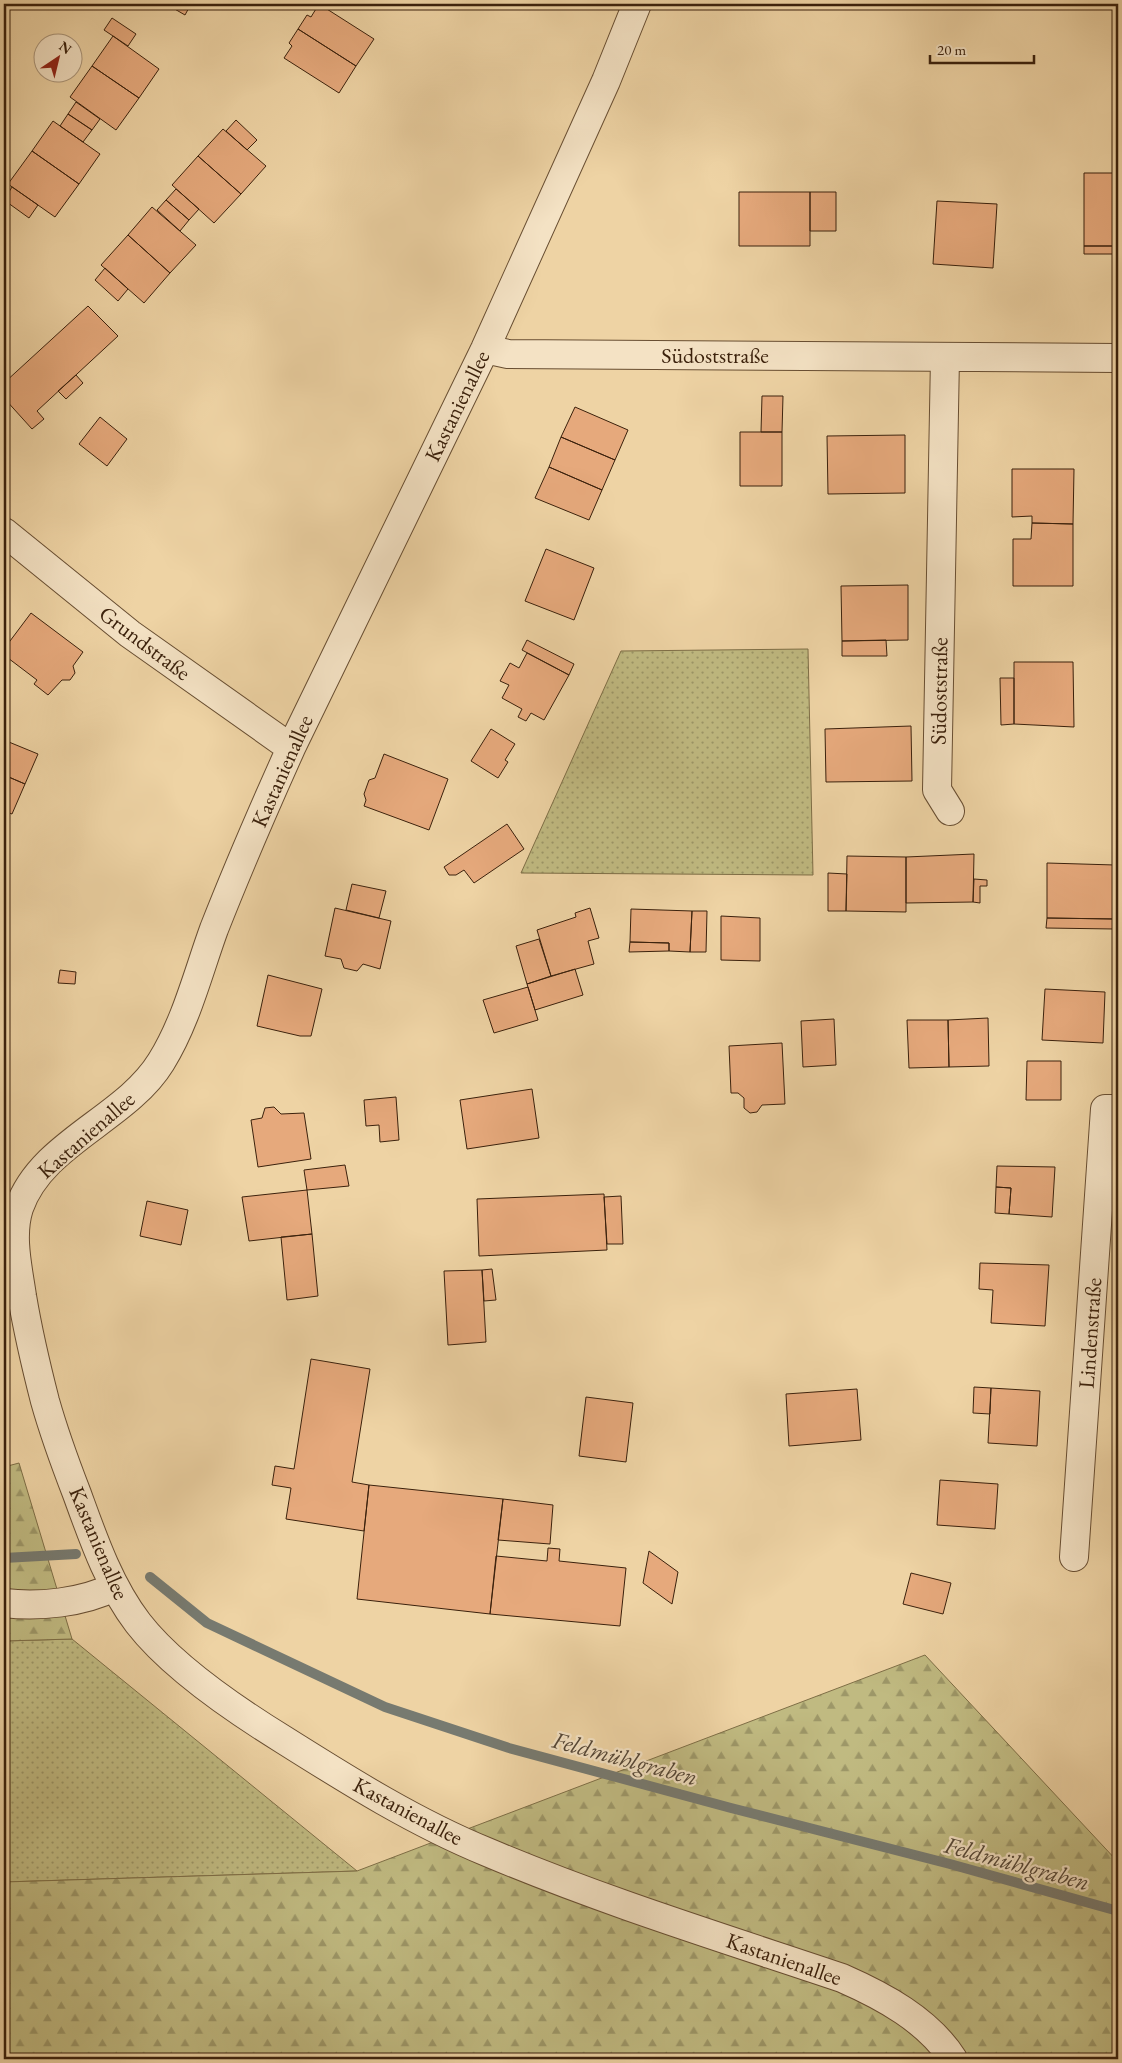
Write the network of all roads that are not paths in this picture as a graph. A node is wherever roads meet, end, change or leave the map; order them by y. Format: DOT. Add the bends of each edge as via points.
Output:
graph roads {
  1 [pos="637,4"];
  2 [pos="485,349"];
  3 [pos="945,357"];
  4 [pos="1118,358"];
  5 [pos="4,532"];
  6 [pos="291,748"];
  7 [pos="950,811"];
  8 [pos="1111,1109"];
  9 [pos="12,1201"];
  10 [pos="1074,1557"];
  11 [pos="114,1586"];
  12 [pos="4,1603"];
  13 [pos="953,2059"];
  1 -- 2 [label="street, Kastanienallee" via="606,81"];
  2 -- 3 [label="street, Südoststraße" via="508,354"];
  2 -- 6 [label="street, Kastanienallee"];
  3 -- 4 [label="street, Südoststraße"];
  3 -- 7 [label="street, Südoststraße" via="937,790"];
  5 -- 6 [label="street, Grundstraße" via="130,634"];
  6 -- 9 [label="street, Kastanienallee" via="262,810 177,1032 162,1062 132,1095 54,1157 28,1188"];
  8 -- 10 [label="street, Lindenstraße"];
  9 -- 11 [label="street, Kastanienallee" via="16,1219 16,1259 30,1346 52,1426 89,1529"];
  11 -- 12 [label="street" via="101,1593 75,1599 26,1606"];
  11 -- 13 [label="street, Kastanienallee" via="142,1628 169,1656 268,1730 369,1793 484,1851 615,1902 842,1978 874,1992 906,2012 932,2034"];
}
